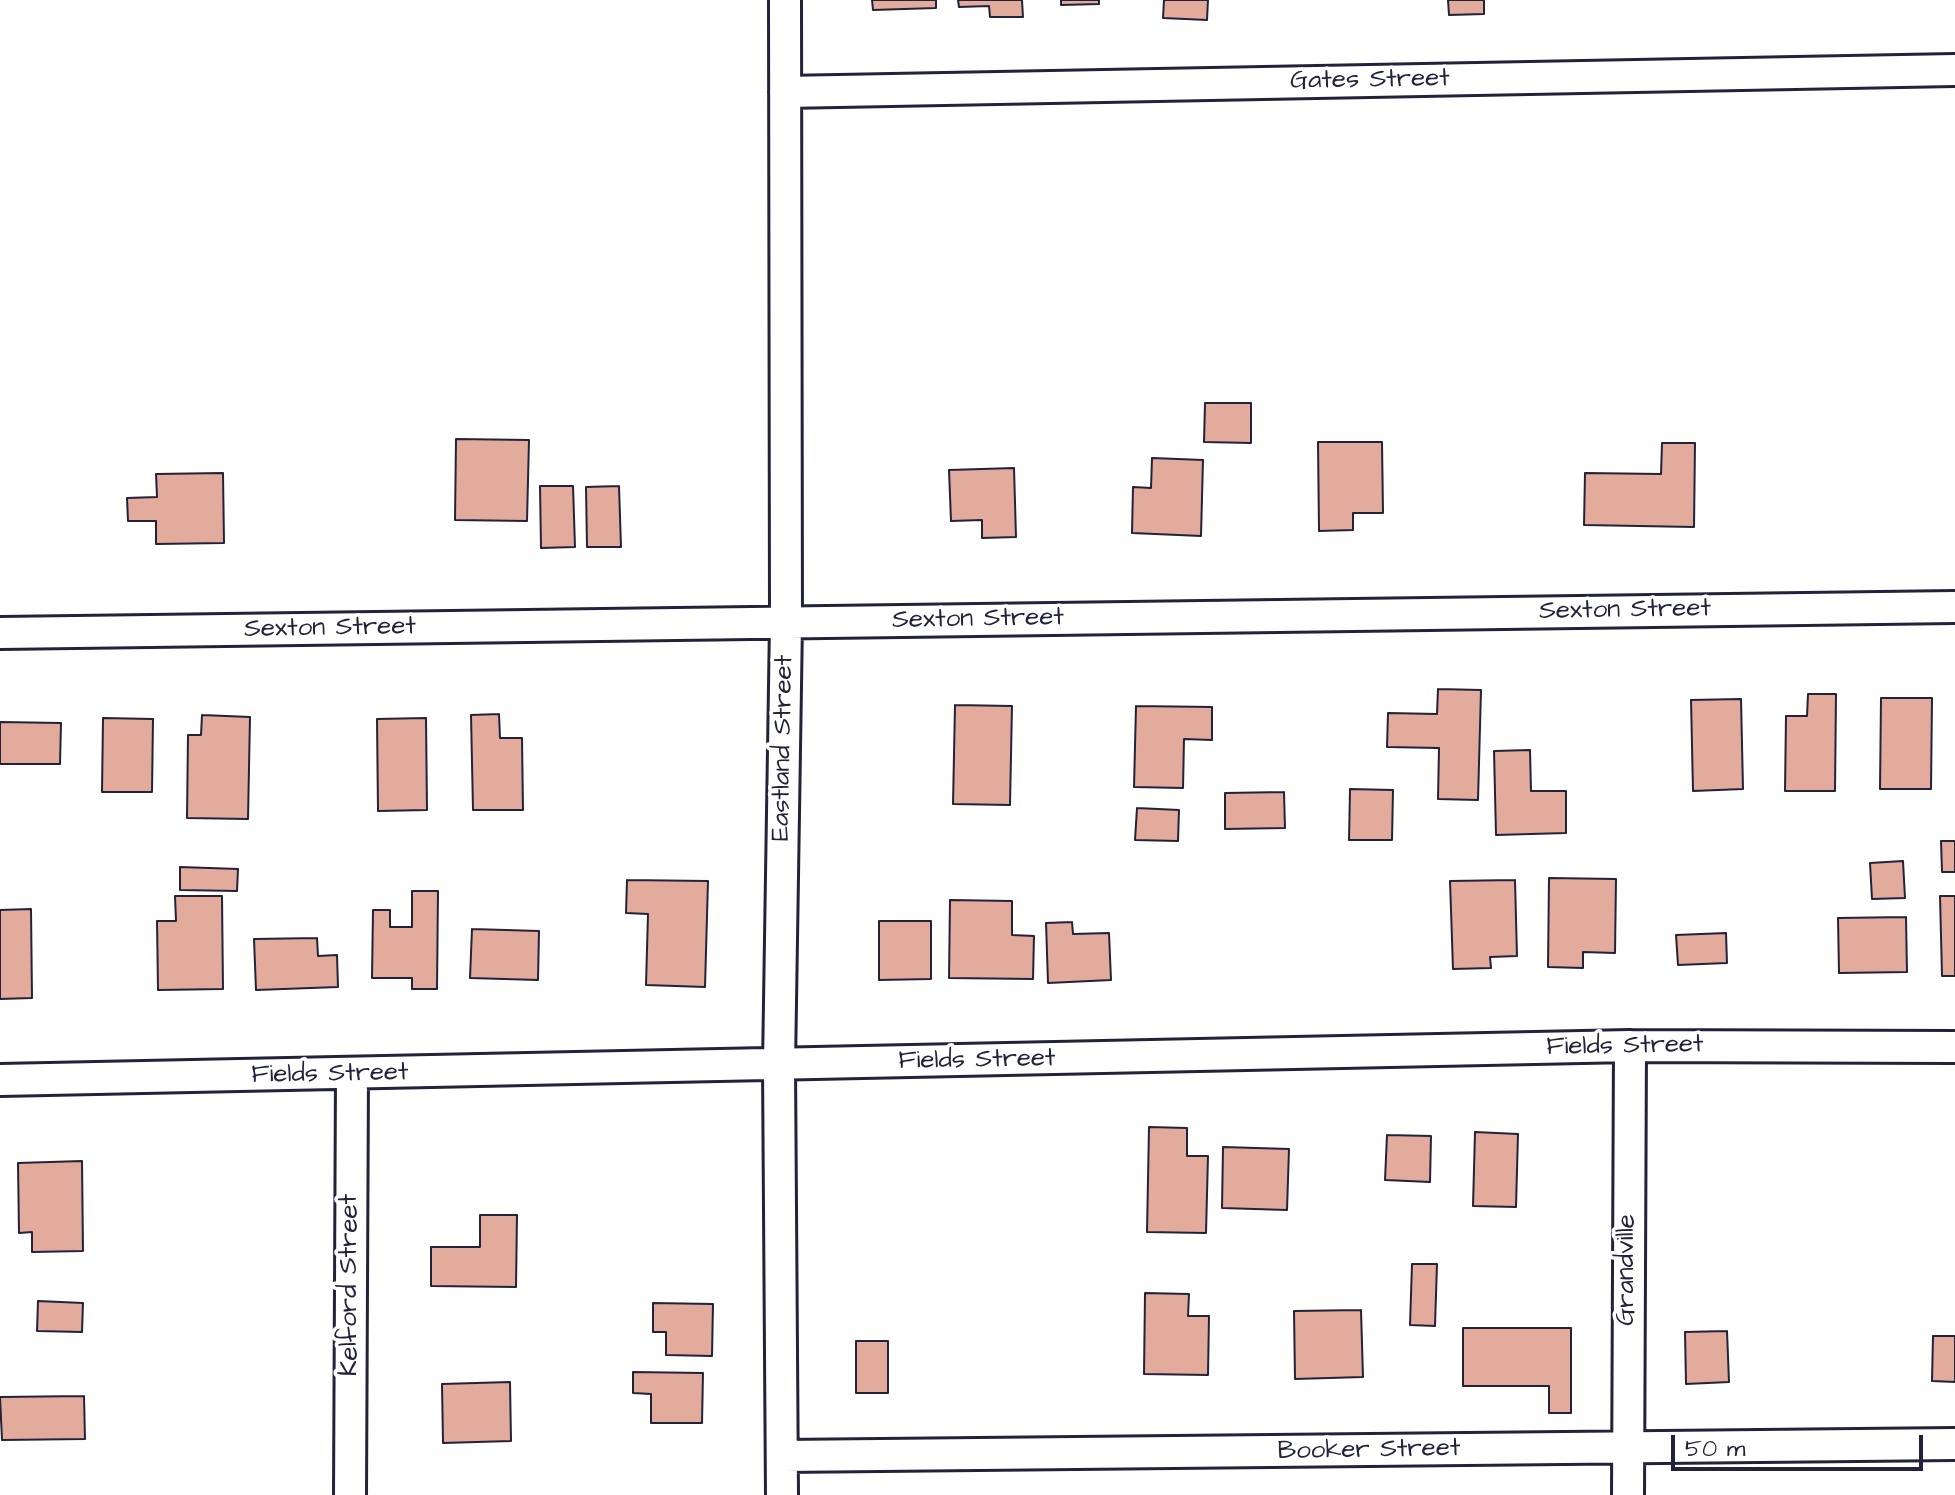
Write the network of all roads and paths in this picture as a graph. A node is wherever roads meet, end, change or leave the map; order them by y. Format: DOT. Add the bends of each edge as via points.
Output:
graph roads {
  1 [pos="785,0"];
  2 [pos="1955,70"];
  3 [pos="785,92"];
  4 [pos="1955,607"];
  5 [pos="786,623"];
  6 [pos="0,633"];
  7 [pos="1630,1046"];
  8 [pos="1955,1047"];
  9 [pos="779,1065"];
  10 [pos="352,1075"];
  11 [pos="0,1080"];
  12 [pos="1955,1444"];
  13 [pos="1627,1449"];
  14 [pos="783,1456"];
  15 [pos="350,1495"];
  16 [pos="782,1495"];
  17 [pos="1628,1495"];
  1 -- 3 [label="street, Eastland Street"];
  2 -- 3 [label="street, Gates Street"];
  3 -- 5 [label="street, Eastland Street"];
  4 -- 5 [label="street, Sexton Street"];
  5 -- 6 [label="street, Sexton Street"];
  5 -- 9 [label="street, Eastland Street"];
  7 -- 8 [label="street, Fields Street"];
  7 -- 9 [label="street, Fields Street"];
  7 -- 13 [label="street, Grandville"];
  9 -- 10 [label="street, Fields Street"];
  9 -- 14 [label="street, Eastland Street"];
  10 -- 11 [label="street, Fields Street"];
  10 -- 15 [label="street, Kelford Street"];
  12 -- 13 [label="street, Booker Street"];
  13 -- 14 [label="street, Booker Street"];
  13 -- 17 [label="street, Grandville"];
  14 -- 16 [label="street, Eastland Street"];
}
